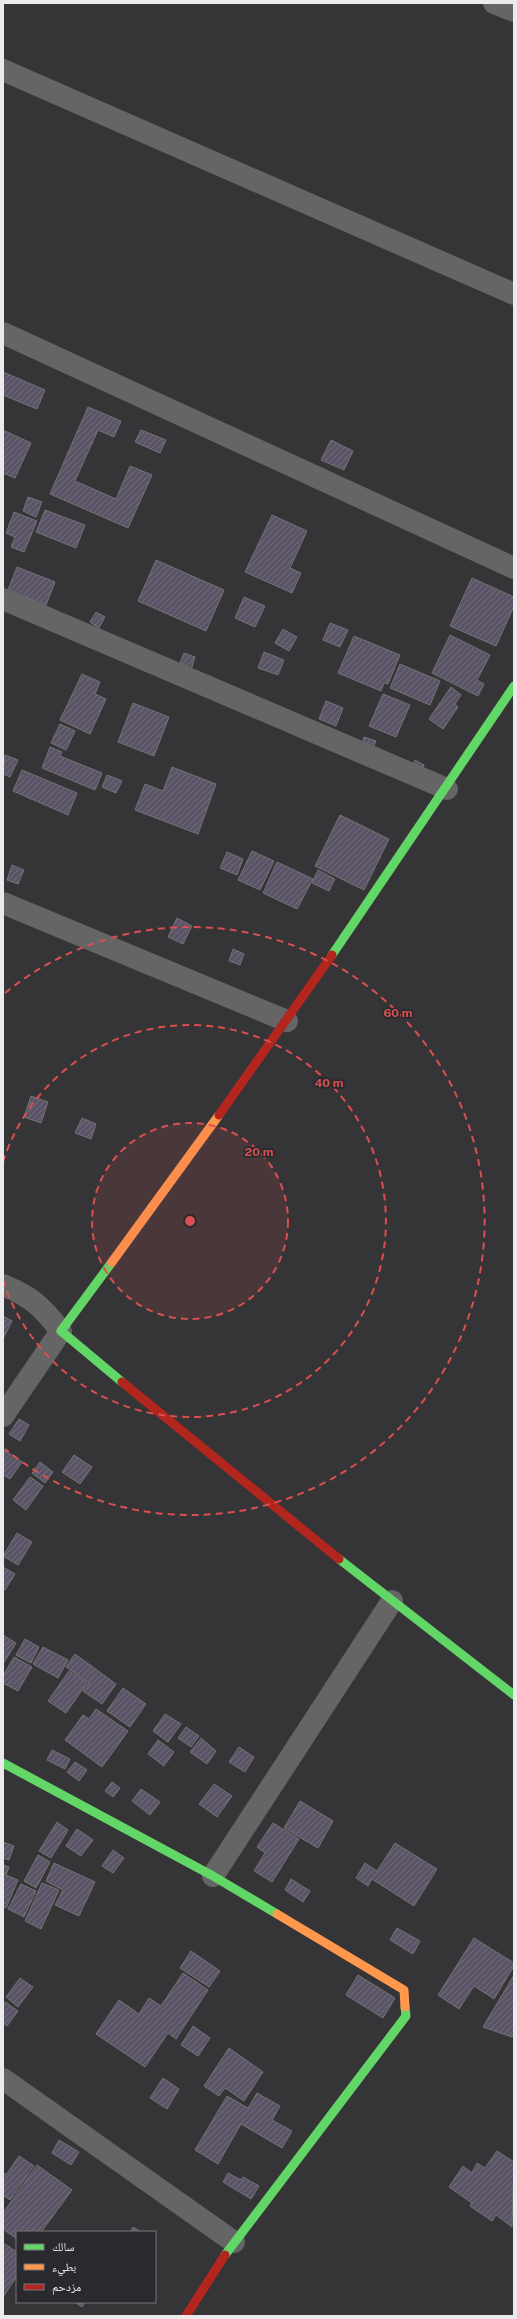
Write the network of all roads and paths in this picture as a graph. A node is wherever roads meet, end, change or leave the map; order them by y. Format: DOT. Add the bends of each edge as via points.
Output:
graph roads {
  1 [pos="494,3"];
  2 [pos="514,11"];
  3 [pos="3,70"];
  4 [pos="514,294"];
  5 [pos="3,333"];
  6 [pos="514,568"];
  7 [pos="3,599"];
  8 [pos="514,686"];
  9 [pos="447,789"];
  10 [pos="3,903"];
  11 [pos="287,1021"];
  12 [pos="3,1285"];
  13 [pos="61,1331"];
  14 [pos="3,1416"];
  15 [pos="392,1601"];
  16 [pos="514,1695"];
  17 [pos="3,1764"];
  18 [pos="213,1876"];
  19 [pos="3,2079"];
  20 [pos="234,2242"];
  21 [pos="186,2316"];
  1 -- 2 [label="street"];
  3 -- 4 [label="street"];
  5 -- 6 [label="street"];
  7 -- 9 [label="street"];
  8 -- 9 [label="street"];
  9 -- 11 [label="street"];
  10 -- 11 [label="street"];
  11 -- 13 [label="street"];
  12 -- 13 [label="street" via="41,1307"];
  13 -- 14 [label="street"];
  13 -- 15 [label="street" via="292,1523"];
  15 -- 16 [label="street"];
  15 -- 18 [label="street"];
  17 -- 18 [label="street"];
  18 -- 20 [label="street" via="404,1990 406,2016"];
  19 -- 20 [label="street"];
  20 -- 21 [label="street"];
}
